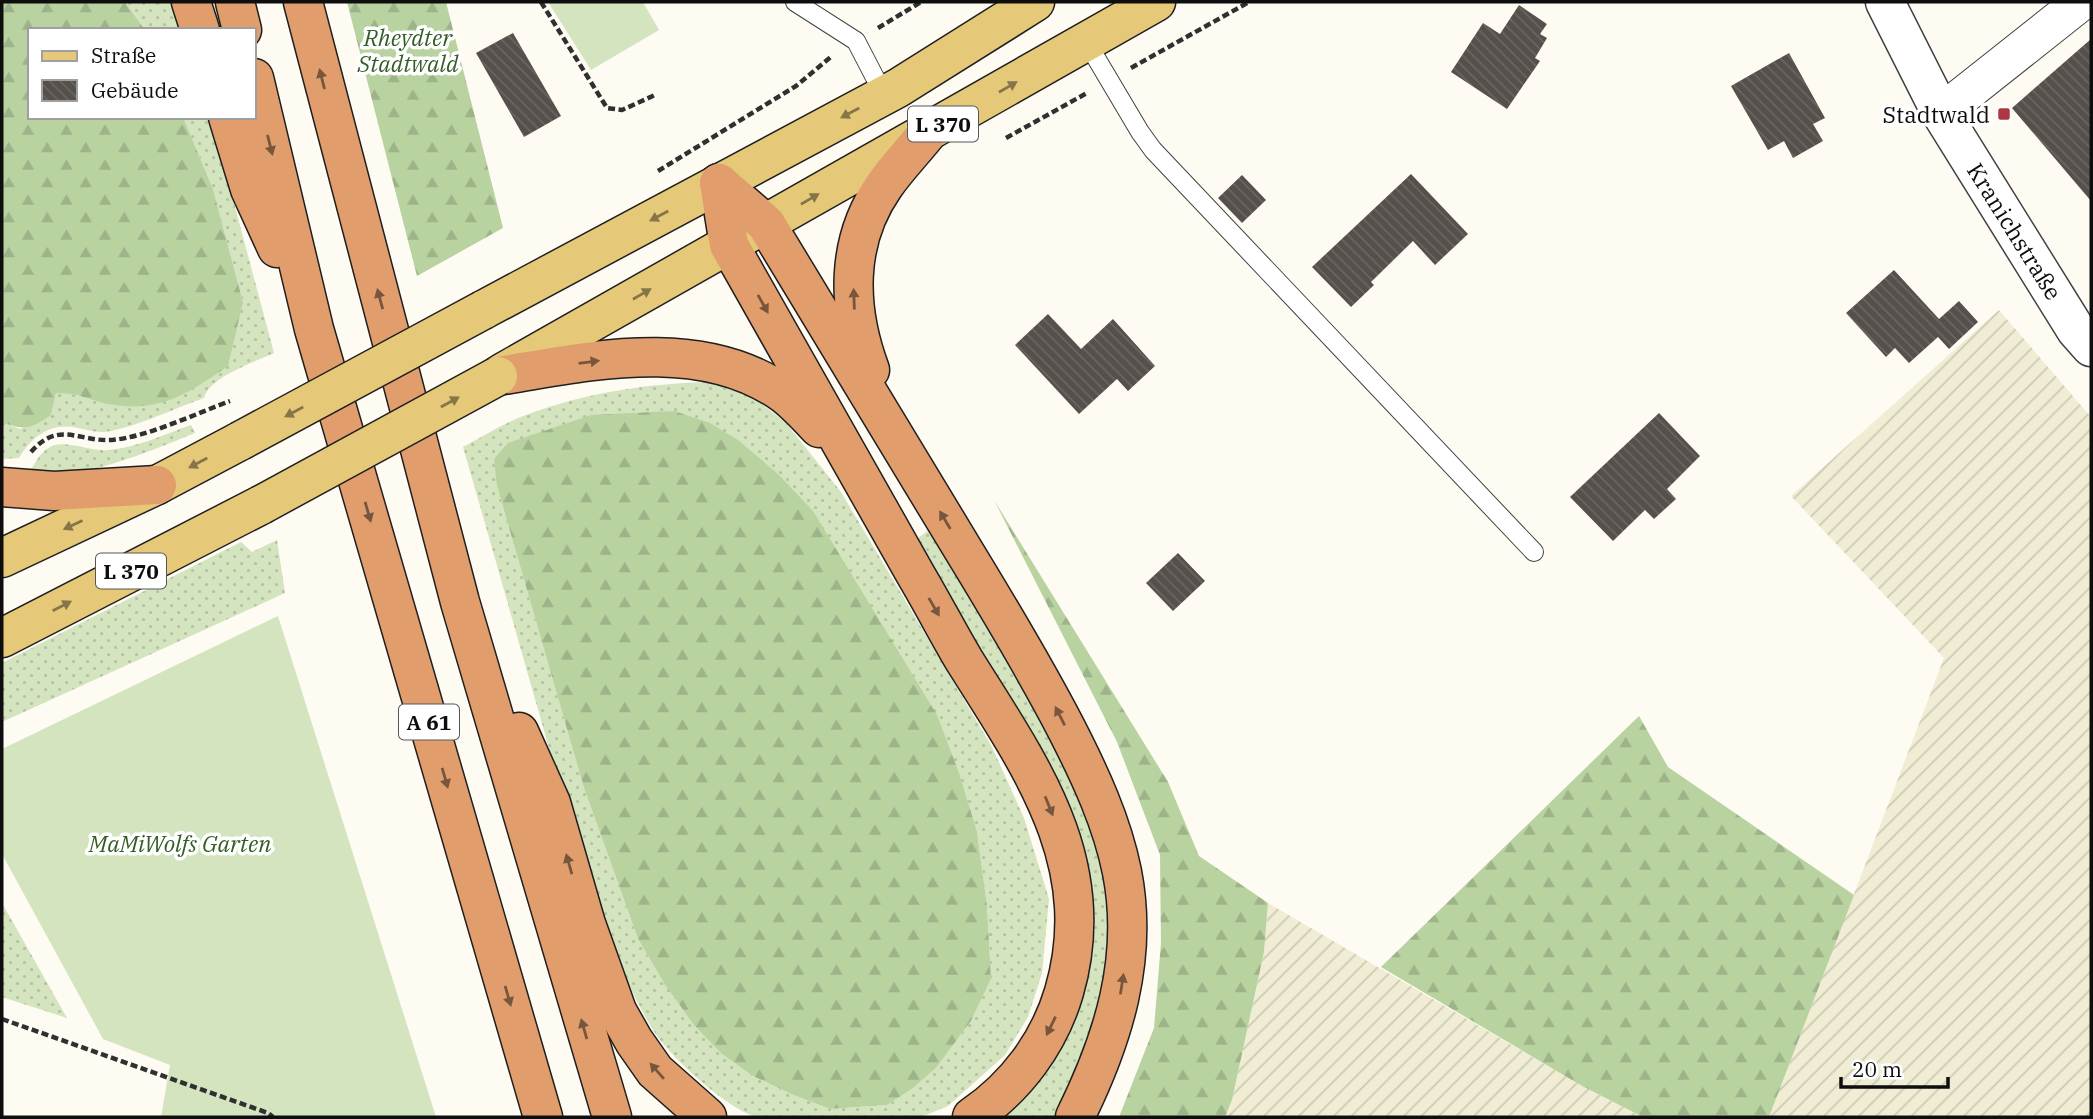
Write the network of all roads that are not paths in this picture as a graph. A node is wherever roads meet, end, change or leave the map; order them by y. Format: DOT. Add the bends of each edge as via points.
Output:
graph roads {
  1 [pos="191,2"];
  2 [pos="235,2"];
  3 [pos="303,2"];
  4 [pos="795,2"];
  5 [pos="1035,2"];
  6 [pos="1156,2"];
  7 [pos="1885,2"];
  8 [pos="2081,2"];
  9 [pos="199,28"];
  10 [pos="242,28"];
  11 [pos="1086,41"];
  12 [pos="256,86"];
  13 [pos="884,95"];
  14 [pos="1941,113"];
  15 [pos="229,119"];
  16 [pos="928,132"];
  17 [pos="719,183"];
  18 [pos="766,224"];
  19 [pos="729,245"];
  20 [pos="314,329"];
  21 [pos="2091,347"];
  22 [pos="498,376"];
  23 [pos="893,435"];
  24 [pos="852,462"];
  25 [pos="157,485"];
  26 [pos="5,487"];
  27 [pos="1532,543"];
  28 [pos="2,558"];
  29 [pos="460,602"];
  30 [pos="2,638"];
  31 [pos="543,1117"];
  32 [pos="612,1117"];
  33 [pos="707,1117"];
  34 [pos="972,1117"];
  35 [pos="1075,1117"];
  1 -- 9 [label="highway"];
  2 -- 10 [label="highway"];
  29 -- 3 [label="highway, A 61, one-way"];
  4 -- 13 [label="lane" via="856,41"];
  5 -- 13 [label="main road, L 370"];
  6 -- 11 [label="main road, L 370"];
  7 -- 14 [label="street, Kranichstraße"];
  8 -- 14 [label="street"];
  16 -- 11 [label="main road, L 370, one-way"];
  11 -- 27 [label="lane" via="1153,150"];
  12 -- 20 [label="highway, A 61, one-way"];
  13 -- 17 [label="main road, L 370, one-way"];
  14 -- 21 [label="street, Kranichstraße"];
  15 -- 20 [label="highway" via="250,189"];
  18 -- 16 [label="main road, L 370, one-way"];
  23 -- 16 [label="highway, one-way" via="855,321 855,262 870,209"];
  17 -- 18 [label="highway"];
  17 -- 19 [label="highway"];
  17 -- 25 [label="main road, L 370, one-way, bridge"];
  18 -- 19 [label="main road, L 370"];
  18 -- 23 [label="highway"];
  22 -- 19 [label="main road, L 370, one-way"];
  19 -- 24 [label="highway, one-way"];
  20 -- 31 [label="highway, A 61, one-way"];
  22 -- 24 [label="highway, one-way" via="632,357 718,365 760,379 785,395"];
  30 -- 22 [label="main road, L 370, one-way, bridge"];
  35 -- 23 [label="highway, one-way" via="1104,1056 1122,988 1127,940 1122,872 1091,777 1032,663"];
  24 -- 34 [label="highway, one-way" via="963,658 1019,745 1064,843 1071,876 1073,945 1059,1009 1028,1065 1006,1091"];
  25 -- 26 [label="highway" via="54,491"];
  25 -- 28 [label="main road, L 370, one-way"];
  32 -- 29 [label="highway, A 61, one-way"];
  33 -- 29 [label="highway, one-way" via="655,1071 617,1011 551,803"];
}
